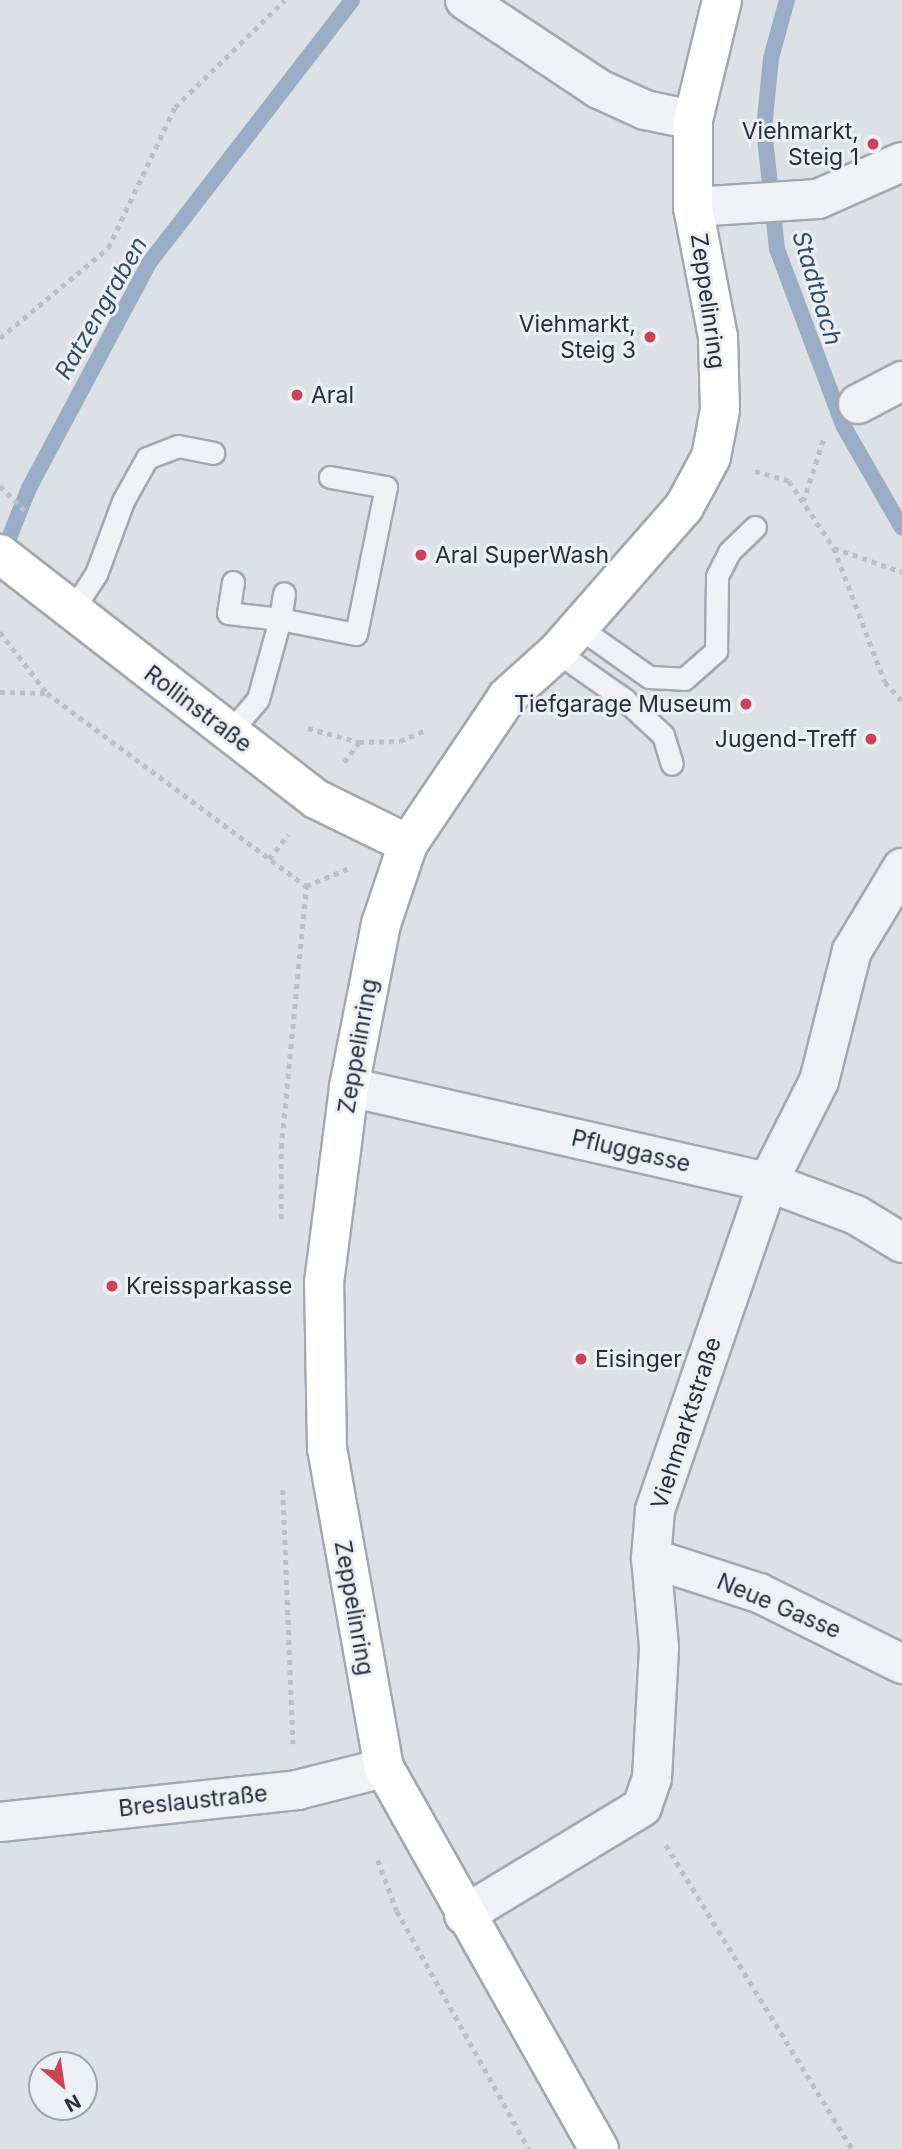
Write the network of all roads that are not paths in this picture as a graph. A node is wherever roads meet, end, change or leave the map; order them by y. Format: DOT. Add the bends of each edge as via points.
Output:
graph roads {
  1 [pos="722,0"];
  2 [pos="471,4"];
  3 [pos="693,120"];
  4 [pos="902,162"];
  5 [pos="694,207"];
  6 [pos="902,381"];
  7 [pos="858,404"];
  8 [pos="214,453"];
  9 [pos="330,477"];
  10 [pos="755,527"];
  11 [pos="0,554"];
  12 [pos="233,582"];
  13 [pos="284,593"];
  14 [pos="71,612"];
  15 [pos="280,619"];
  16 [pos="567,639"];
  17 [pos="230,732"];
  18 [pos="672,764"];
  19 [pos="408,844"];
  20 [pos="902,868"];
  21 [pos="349,1087"];
  22 [pos="768,1182"];
  23 [pos="902,1243"];
  24 [pos="651,1558"];
  25 [pos="902,1664"];
  26 [pos="384,1768"];
  27 [pos="0,1822"];
  28 [pos="464,1915"];
  29 [pos="599,2149"];
  1 -- 3 [label="main road, Zeppelinring"];
  2 -- 3 [label="street" via="599,89 645,110"];
  3 -- 5 [label="main road, Zeppelinring"];
  4 -- 5 [label="street" via="818,199"];
  5 -- 16 [label="main road, Zeppelinring" via="718,337 720,410 711,457 684,507"];
  6 -- 7 [label="street"];
  8 -- 14 [label="lane" via="178,446 147,458 123,501 96,574"];
  9 -- 15 [label="lane" via="386,487 356,634"];
  10 -- 16 [label="lane" via="729,552 717,576 716,651 684,680 649,677"];
  11 -- 14 [label="main road, Rollinstraße"];
  12 -- 15 [label="lane" via="228,613"];
  13 -- 15 [label="lane"];
  14 -- 17 [label="main road, Rollinstraße"];
  15 -- 17 [label="lane" via="258,699"];
  16 -- 18 [label="lane" via="663,735"];
  16 -- 19 [label="main road, Zeppelinring" via="507,697"];
  17 -- 19 [label="main road, Rollinstraße" via="316,799"];
  19 -- 21 [label="main road, Zeppelinring" via="381,924"];
  20 -- 22 [label="street, Viehmarktstraße" via="852,951 819,1081"];
  21 -- 22 [label="street, Pfluggasse"];
  21 -- 26 [label="main road, Zeppelinring" via="324,1283 327,1449"];
  22 -- 23 [label="street, Pfluggasse" via="856,1215"];
  22 -- 24 [label="street, Viehmarktstraße" via="655,1510"];
  24 -- 25 [label="street, Neue Gasse" via="759,1593"];
  24 -- 28 [label="street, Viehmarktstraße" via="659,1647 652,1778 642,1807"];
  26 -- 27 [label="street, Breslaustraße" via="297,1790"];
  26 -- 28 [label="main road, Zeppelinring"];
  28 -- 29 [label="main road, Zeppelinring"];
}
